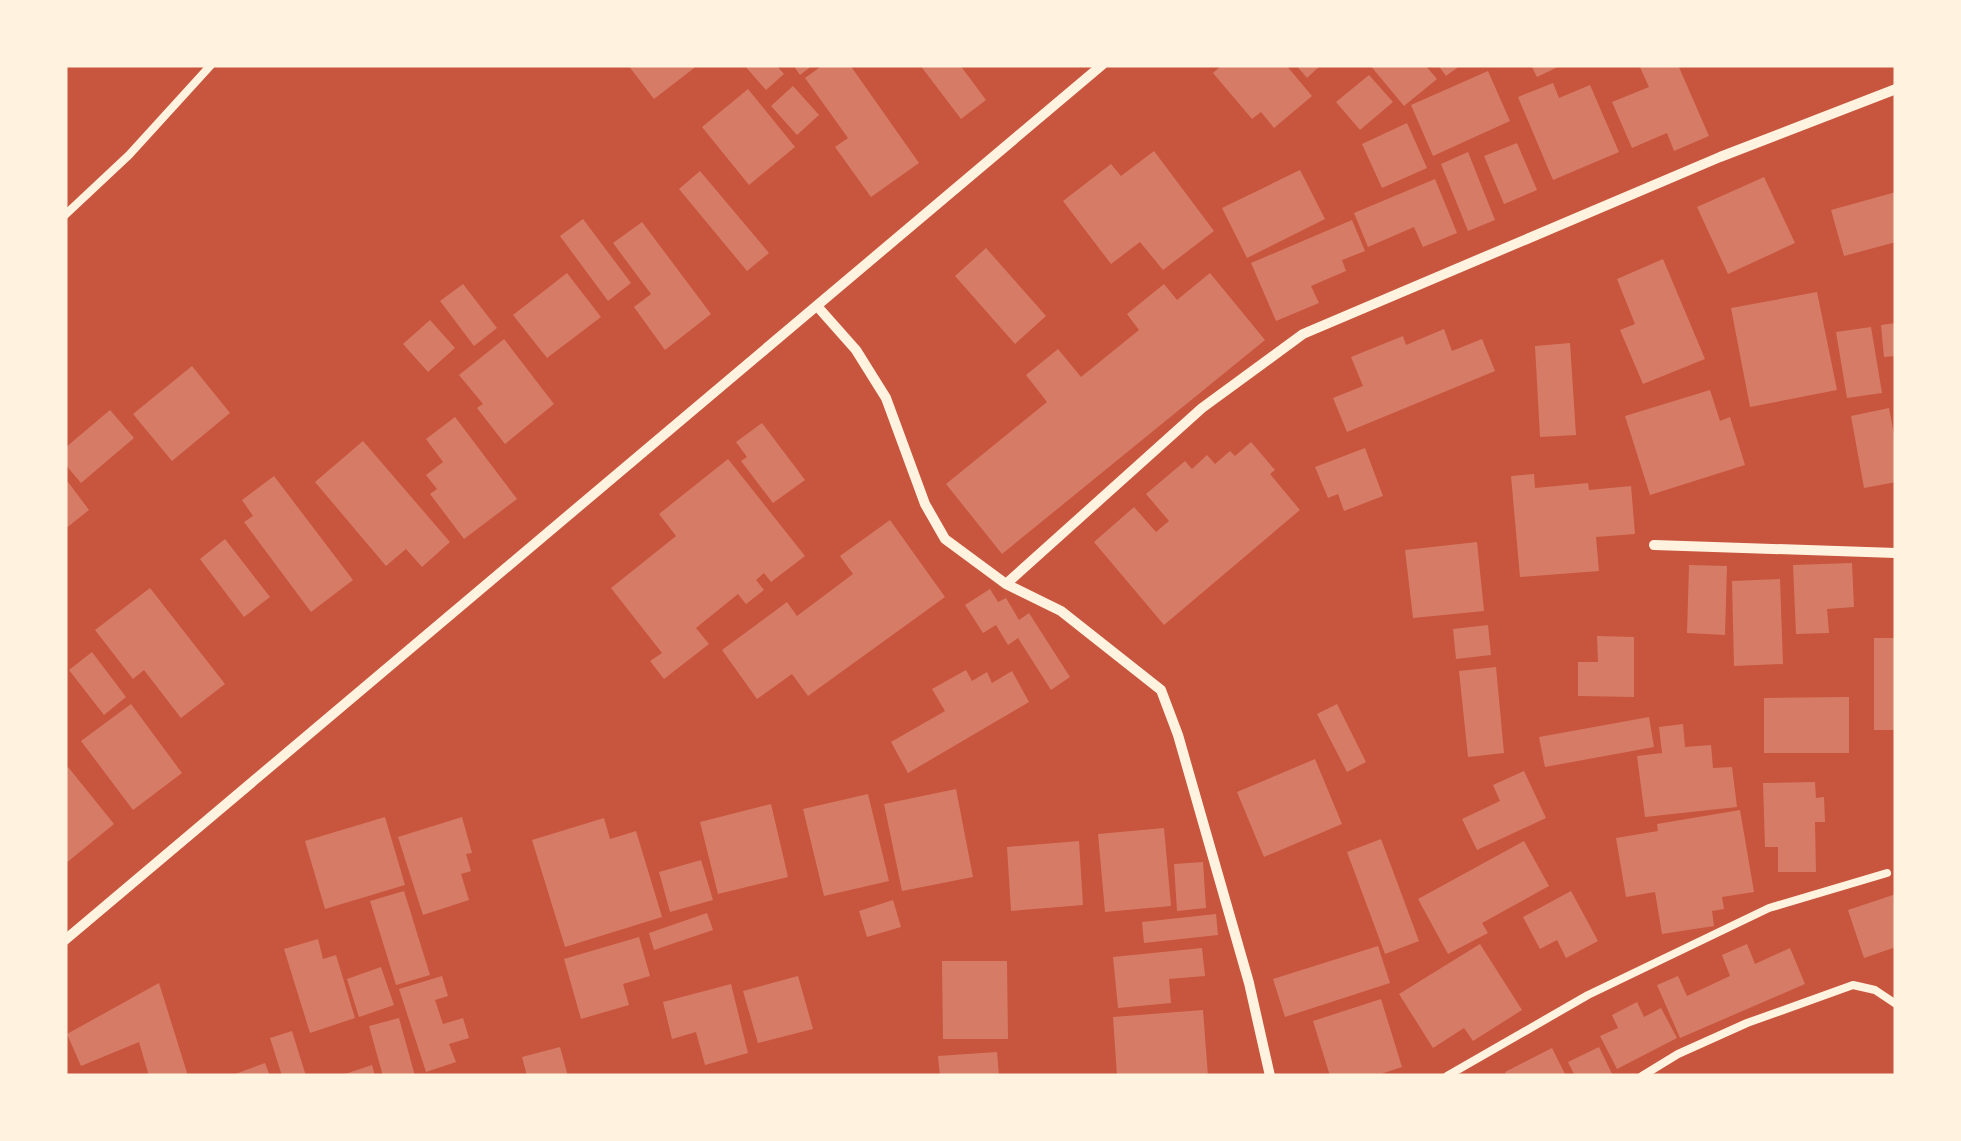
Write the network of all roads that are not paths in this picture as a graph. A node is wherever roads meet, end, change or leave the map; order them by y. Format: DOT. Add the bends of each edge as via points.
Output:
graph roads {
  1 [pos="211,65"];
  2 [pos="1102,65"];
  3 [pos="1896,89"];
  4 [pos="65,216"];
  5 [pos="818,306"];
  6 [pos="1654,545"];
  7 [pos="1896,553"];
  8 [pos="1006,584"];
  9 [pos="1887,873"];
  10 [pos="65,940"];
  11 [pos="1896,1004"];
  12 [pos="1270,1076"];
  13 [pos="1447,1076"];
  14 [pos="1642,1076"];
  1 -- 4 [label="lane"];
  2 -- 5 [label="street"];
  3 -- 8 [label="street" via="1302,334 1202,408"];
  5 -- 8 [label="street" via="886,398 944,540"];
  5 -- 10 [label="street"];
  6 -- 7 [label="street"];
  8 -- 12 [label="street" via="1060,612 1162,690"];
  9 -- 13 [label="lane" via="1768,908 1588,995"];
  11 -- 14 [label="lane" via="1853,984 1747,1023"];
}
